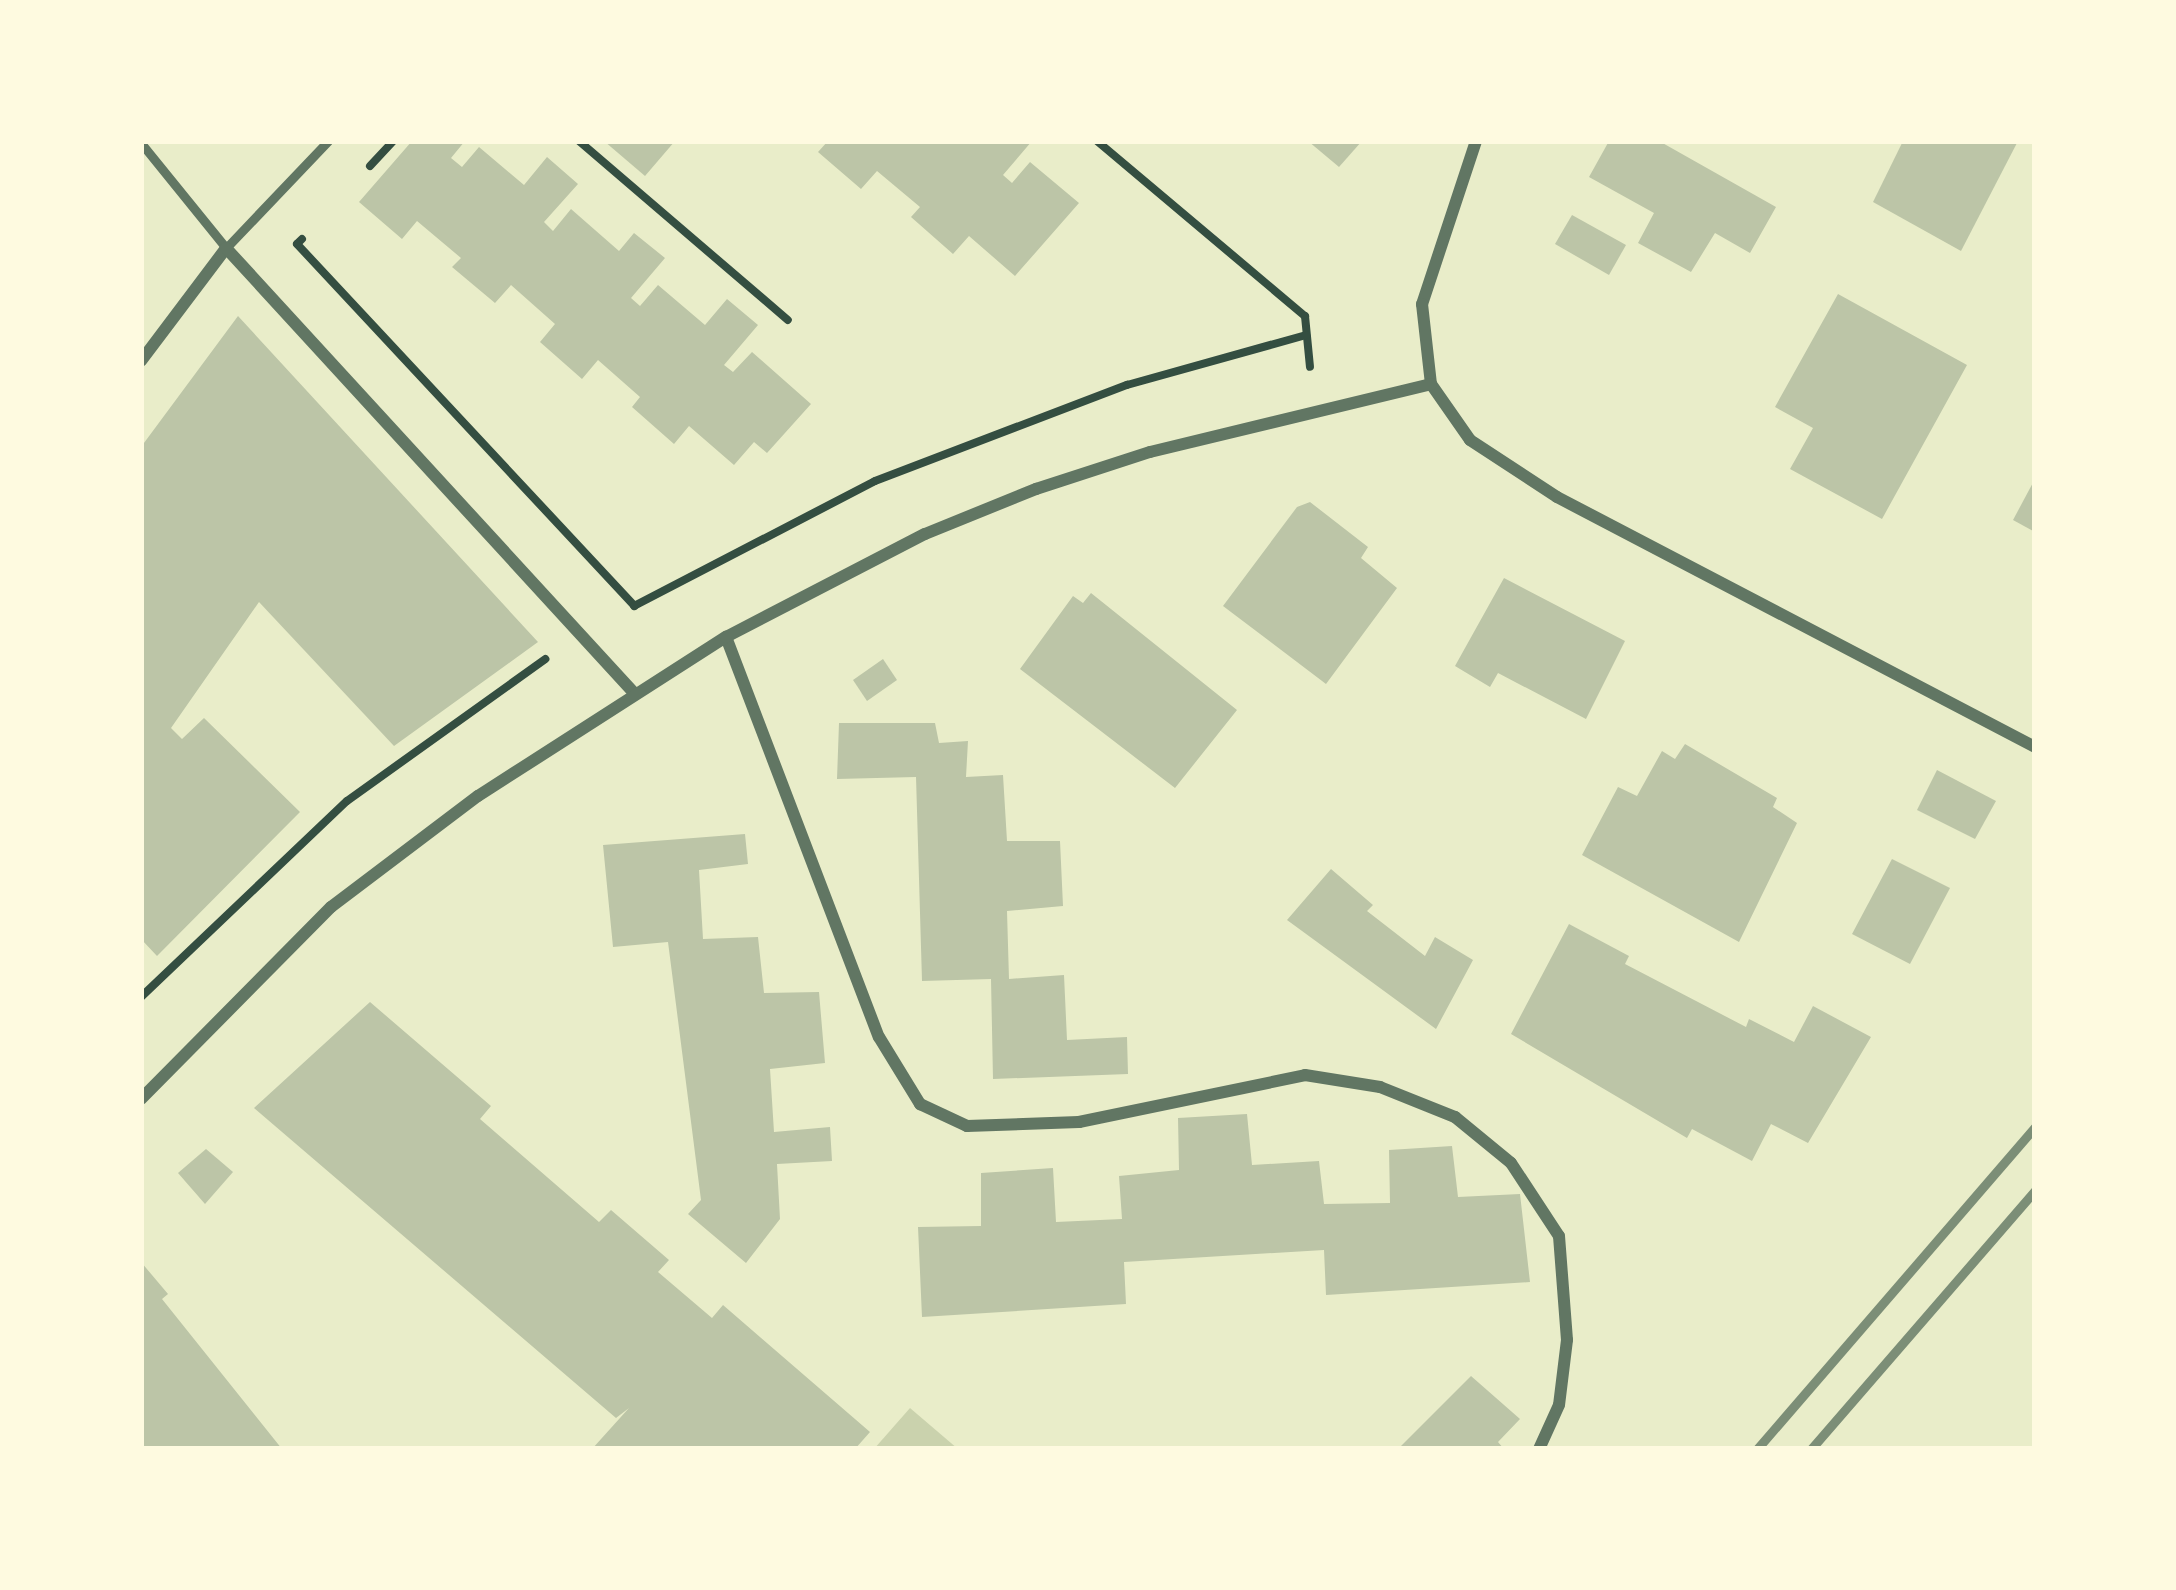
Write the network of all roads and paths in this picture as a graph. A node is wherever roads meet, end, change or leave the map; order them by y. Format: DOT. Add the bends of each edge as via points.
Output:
graph roads {
  1 [pos="328,141"];
  2 [pos="393,141"];
  3 [pos="579,141"];
  4 [pos="1097,141"];
  5 [pos="1476,141"];
  6 [pos="141,143"];
  7 [pos="361,176"];
  8 [pos="313,227"];
  9 [pos="226,248"];
  10 [pos="788,320"];
  11 [pos="1306,335"];
  12 [pos="141,361"];
  13 [pos="1431,384"];
  14 [pos="1315,408"];
  15 [pos="634,606"];
  16 [pos="580,634"];
  17 [pos="727,637"];
  18 [pos="635,694"];
  19 [pos="2035,747"];
  20 [pos="141,997"];
  21 [pos="141,1099"];
  22 [pos="1539,1449"];
  1 -- 9 [label="lane"];
  2 -- 7 [label="path"];
  3 -- 10 [label="path"];
  4 -- 11 [label="path" via="1304,316"];
  5 -- 13 [label="street" via="1422,304"];
  6 -- 9 [label="lane"];
  8 -- 15 [label="path" via="297,244"];
  9 -- 12 [label="street"];
  9 -- 16 [label="street"];
  11 -- 14 [label="path"];
  11 -- 15 [label="path" via="1127,385 875,482"];
  13 -- 14 [label="street"];
  13 -- 19 [label="street" via="1470,440 1557,497"];
  14 -- 17 [label="street" via="1036,489 925,534"];
  15 -- 16 [label="path"];
  16 -- 18 [label="street"];
  16 -- 20 [label="path" via="347,801"];
  17 -- 18 [label="street"];
  17 -- 22 [label="street" via="879,1037 920,1104 967,1126 1078,1122 1305,1076 1380,1087 1455,1117 1511,1163 1559,1236 1567,1340 1559,1405"];
  18 -- 21 [label="street" via="478,796 331,908"];
}
